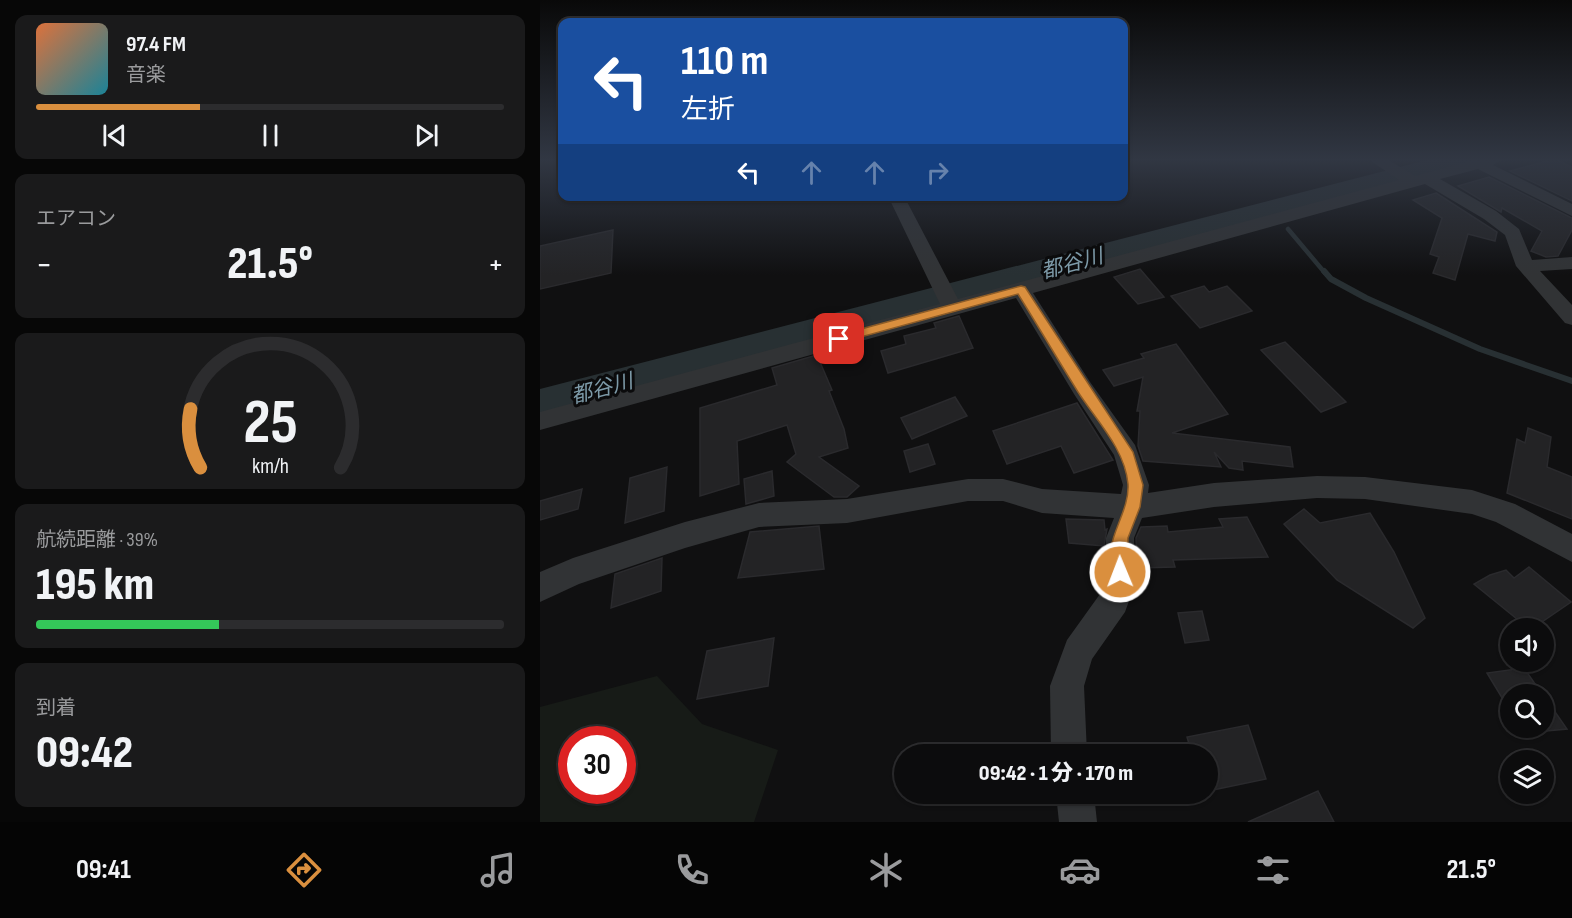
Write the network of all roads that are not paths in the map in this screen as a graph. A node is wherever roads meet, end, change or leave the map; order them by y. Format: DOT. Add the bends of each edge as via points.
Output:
graph roads {
  1 [pos="1347,197"];
  2 [pos="1451,197"];
  3 [pos="1545,197"];
  4 [pos="899,201"];
  5 [pos="1572,211"];
  6 [pos="1572,263"];
  7 [pos="1525,266"];
  8 [pos="1021,289"];
  9 [pos="949,301"];
  10 [pos="1572,318"];
  11 [pos="540,421"];
  12 [pos="1132,507"];
  13 [pos="1572,549"];
  14 [pos="540,587"];
  15 [pos="1068,744"];
  16 [pos="1075,804"];
  17 [pos="1078,822"];
  1 -- 8 [label="street"];
  2 -- 7 [label="street" via="1490,216 1513,233"];
  3 -- 5 [label="street"];
  4 -- 9 [label="street"];
  6 -- 7 [label="street"];
  7 -- 10 [label="street"];
  8 -- 9 [label="street"];
  8 -- 12 [label="street" via="1126,452 1136,485"];
  9 -- 11 [label="street"];
  12 -- 13 [label="street" via="1214,495 1317,487 1365,488 1472,502 1505,513"];
  12 -- 14 [label="street" via="1042,501 1003,490 968,490 847,511 759,515 685,535"];
  12 -- 15 [label="street" via="1120,538 1120,572 1114,601 1078,651 1067,686"];
  16 -- 17 [label="street"];
}
